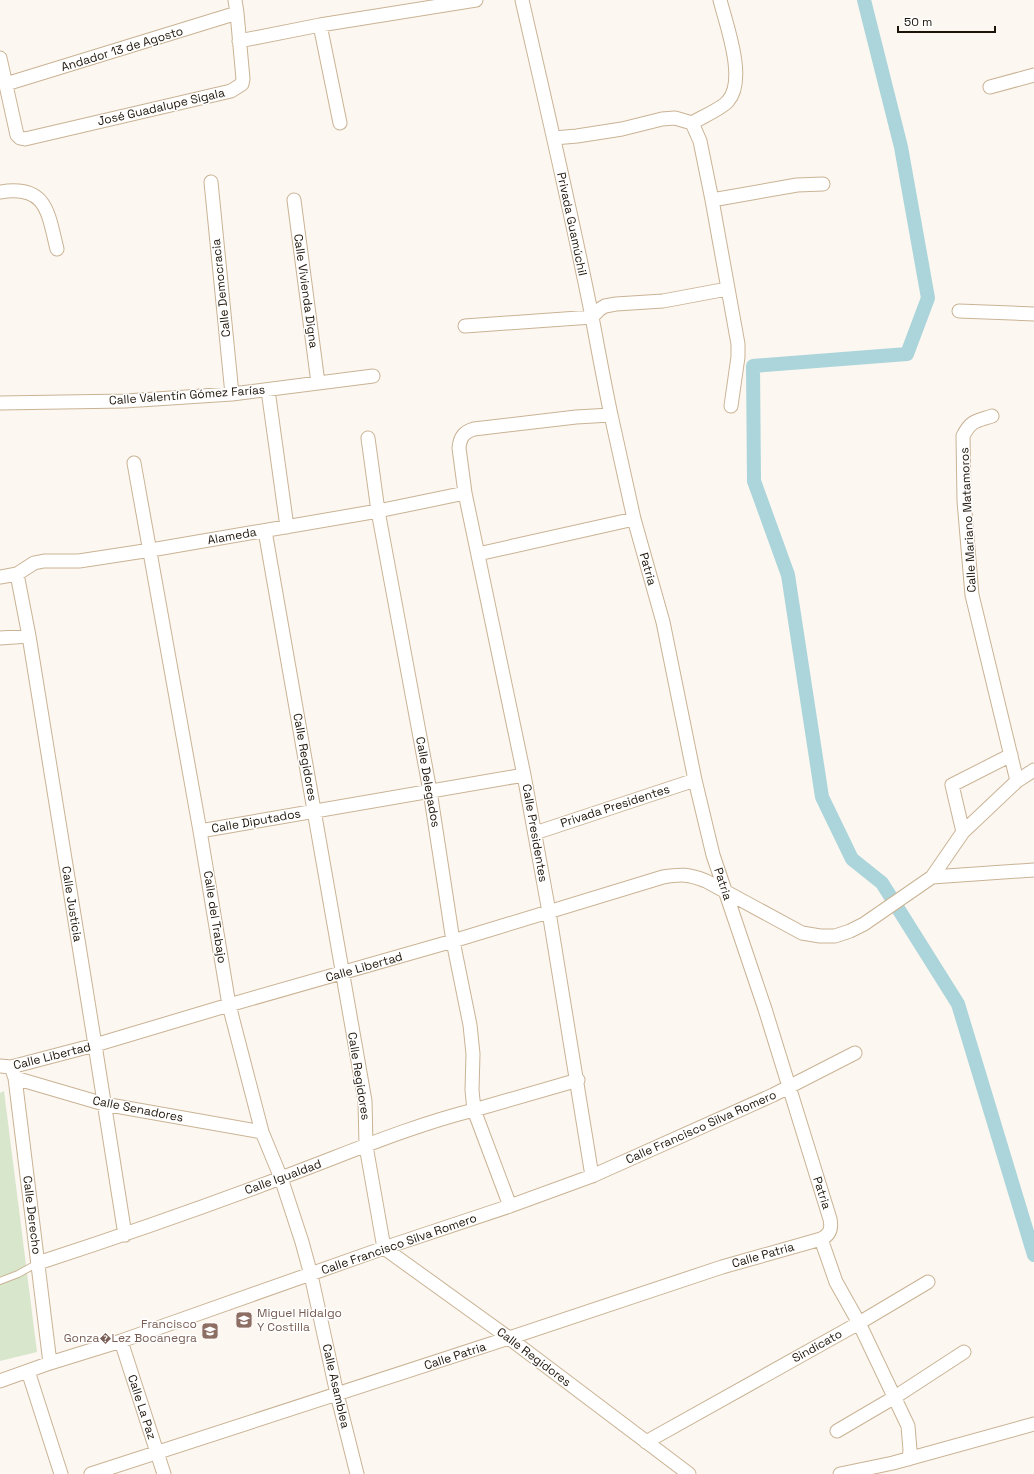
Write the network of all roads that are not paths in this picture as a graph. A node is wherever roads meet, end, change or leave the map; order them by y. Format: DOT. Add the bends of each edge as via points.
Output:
graph roads {
  1 [pos="235,0"];
  2 [pos="476,0"];
  3 [pos="522,0"];
  4 [pos="720,0"];
  5 [pos="237,13"];
  6 [pos="320,25"];
  7 [pos="240,40"];
  8 [pos="0,58"];
  9 [pos="1034,75"];
  10 [pos="6,84"];
  11 [pos="990,87"];
  12 [pos="340,123"];
  13 [pos="692,123"];
  14 [pos="554,138"];
  15 [pos="211,182"];
  16 [pos="823,184"];
  17 [pos="0,192"];
  18 [pos="294,200"];
  19 [pos="712,200"];
  20 [pos="57,249"];
  21 [pos="727,289"];
  22 [pos="959,311"];
  23 [pos="1034,314"];
  24 [pos="592,317"];
  25 [pos="465,326"];
  26 [pos="373,376"];
  27 [pos="318,383"];
  28 [pos="268,390"];
  29 [pos="232,394"];
  30 [pos="0,403"];
  31 [pos="731,406"];
  32 [pos="611,415"];
  33 [pos="992,416"];
  34 [pos="368,438"];
  35 [pos="134,463"];
  36 [pos="465,493"];
  37 [pos="378,511"];
  38 [pos="634,519"];
  39 [pos="287,526"];
  40 [pos="265,531"];
  41 [pos="151,550"];
  42 [pos="478,554"];
  43 [pos="17,574"];
  44 [pos="0,577"];
  45 [pos="29,636"];
  46 [pos="0,638"];
  47 [pos="1011,755"];
  48 [pos="1034,770"];
  49 [pos="524,775"];
  50 [pos="695,780"];
  51 [pos="1017,781"];
  52 [pos="430,791"];
  53 [pos="314,810"];
  54 [pos="200,831"];
  55 [pos="963,832"];
  56 [pos="535,833"];
  57 [pos="1034,870"];
  58 [pos="932,877"];
  59 [pos="724,891"];
  60 [pos="549,912"];
  61 [pos="454,941"];
  62 [pos="342,973"];
  63 [pos="229,1005"];
  64 [pos="95,1045"];
  65 [pos="855,1053"];
  66 [pos="6,1070"];
  67 [pos="578,1080"];
  68 [pos="789,1086"];
  69 [pos="104,1104"];
  70 [pos="474,1110"];
  71 [pos="262,1132"];
  72 [pos="366,1146"];
  73 [pos="592,1176"];
  74 [pos="281,1178"];
  75 [pos="510,1206"];
  76 [pos="125,1235"];
  77 [pos="821,1239"];
  78 [pos="384,1248"];
  79 [pos="38,1264"];
  80 [pos="311,1275"];
  81 [pos="0,1281"];
  82 [pos="928,1282"];
  83 [pos="859,1323"];
  84 [pos="509,1338"];
  85 [pos="121,1341"];
  86 [pos="964,1352"];
  87 [pos="50,1363"];
  88 [pos="28,1371"];
  89 [pos="0,1381"];
  90 [pos="337,1394"];
  91 [pos="895,1397"];
  92 [pos="1034,1424"];
  93 [pos="837,1430"];
  94 [pos="646,1442"];
  95 [pos="157,1452"];
  96 [pos="909,1459"];
  97 [pos="61,1474"];
  98 [pos="90,1474"];
  99 [pos="164,1474"];
  100 [pos="357,1474"];
  101 [pos="689,1474"];
  102 [pos="840,1474"];
  1 -- 5 [label="street, José Guadalupe Sigala"];
  2 -- 6 [label="street"];
  3 -- 14 [label="street, Privada Guamúchil"];
  4 -- 13 [label="street" via="732,45 735,88 728,102"];
  5 -- 7 [label="street, José Guadalupe Sigala"];
  5 -- 10 [label="street, Andador 13 de Agosto"];
  6 -- 7 [label="street"];
  6 -- 12 [label="street"];
  7 -- 10 [label="street, José Guadalupe Sigala" via="243,79 242,84 231,91 31,138 20,138"];
  8 -- 10 [label="street"];
  9 -- 11 [label="street"];
  13 -- 14 [label="street" via="675,118 662,119 622,129"];
  13 -- 19 [label="street" via="700,141"];
  14 -- 24 [label="street, Privada Guamúchil"];
  15 -- 29 [label="street, Calle Democracia"];
  16 -- 19 [label="street"];
  17 -- 20 [label="street" via="20,190 34,194 41,200 49,214"];
  18 -- 27 [label="street, Calle Vivienda Digna"];
  19 -- 21 [label="street"];
  21 -- 24 [label="street" via="663,301 605,306"];
  21 -- 31 [label="street" via="738,344"];
  22 -- 23 [label="street"];
  24 -- 25 [label="street"];
  24 -- 32 [label="street, Privada Guamúchil"];
  26 -- 27 [label="street, Calle Valentín Gómez Farías"];
  27 -- 28 [label="street, Calle Valentín Gómez Farías"];
  28 -- 29 [label="street, Calle Valentín Gómez Farías"];
  28 -- 39 [label="street"];
  29 -- 30 [label="street, Calle Valentín Gómez Farías" via="125,401"];
  32 -- 36 [label="street" via="467,431 460,441"];
  32 -- 38 [label="street, Patria"];
  33 -- 47 [label="street, Calle Mariano Matamoros" via="968,427 963,436 964,501 972,595"];
  34 -- 37 [label="street, Calle Delegados"];
  35 -- 41 [label="street, Calle del Trabajo"];
  36 -- 37 [label="street, Alameda"];
  36 -- 42 [label="street, Calle Presidentes"];
  37 -- 39 [label="street, Alameda"];
  37 -- 52 [label="street, Calle Delegados"];
  38 -- 42 [label="street"];
  38 -- 50 [label="street, Patria" via="662,622"];
  39 -- 40 [label="street, Alameda"];
  40 -- 41 [label="street, Alameda"];
  40 -- 53 [label="street, Calle Regidores"];
  41 -- 43 [label="street, Alameda" via="79,561 44,561 34,563"];
  41 -- 54 [label="street, Calle del Trabajo"];
  42 -- 49 [label="street, Calle Presidentes"];
  43 -- 44 [label="street, Alameda"];
  43 -- 45 [label="street, Calle Justicia"];
  45 -- 46 [label="street"];
  45 -- 64 [label="street, Calle Justicia"];
  47 -- 51 [label="street, Calle Mariano Matamoros"];
  47 -- 55 [label="street" via="952,785"];
  48 -- 51 [label="street"];
  49 -- 52 [label="street, Calle Diputados"];
  49 -- 56 [label="street, Calle Presidentes"];
  50 -- 56 [label="street, Privada Presidentes"];
  50 -- 59 [label="street, Patria"];
  51 -- 55 [label="street"];
  52 -- 53 [label="street, Calle Diputados"];
  52 -- 61 [label="street, Calle Delegados"];
  53 -- 54 [label="street, Calle Diputados"];
  53 -- 62 [label="street, Calle Regidores"];
  54 -- 63 [label="street, Calle del Trabajo"];
  55 -- 58 [label="street"];
  56 -- 60 [label="street, Calle Presidentes"];
  57 -- 58 [label="street"];
  58 -- 59 [label="street, Calle Libertad" via="872,918 850,931 835,936 802,933"];
  59 -- 60 [label="street, Calle Libertad" via="694,876 680,874"];
  59 -- 68 [label="street, Patria"];
  60 -- 61 [label="street, Calle Libertad"];
  60 -- 67 [label="street, Calle Presidentes"];
  61 -- 62 [label="street, Calle Libertad"];
  61 -- 70 [label="street, Calle Delegados" via="470,1025"];
  62 -- 63 [label="street, Calle Libertad"];
  62 -- 72 [label="street, Calle Regidores" via="365,1101"];
  63 -- 64 [label="street, Calle Libertad"];
  63 -- 71 [label="street, Calle del Trabajo"];
  64 -- 66 [label="street, Calle Libertad"];
  64 -- 69 [label="street, Calle Justicia"];
  65 -- 68 [label="street, Calle Francisco Silva Romero"];
  66 -- 69 [label="street, Calle Senadores"];
  66 -- 79 [label="street, Calle Derecho"];
  67 -- 70 [label="street, Calle Igualdad"];
  67 -- 73 [label="street, Calle Presidentes"];
  68 -- 73 [label="street, Calle Francisco Silva Romero"];
  68 -- 77 [label="street, Patria" via="830,1220 830,1232"];
  69 -- 71 [label="street, Calle Senadores"];
  69 -- 76 [label="street, Calle Justicia"];
  70 -- 72 [label="street, Calle Igualdad"];
  70 -- 75 [label="street"];
  71 -- 74 [label="street, Calle del Trabajo"];
  72 -- 74 [label="street, Calle Igualdad"];
  72 -- 78 [label="street, Calle Regidores"];
  73 -- 75 [label="street, Calle Francisco Silva Romero"];
  74 -- 76 [label="street, Calle Igualdad"];
  74 -- 80 [label="street, Calle del Trabajo"];
  75 -- 78 [label="street, Calle Francisco Silva Romero"];
  76 -- 79 [label="street, Calle Igualdad"];
  77 -- 83 [label="street" via="836,1282"];
  77 -- 84 [label="street, Calle Patria" via="722,1267"];
  78 -- 80 [label="street, Calle Francisco Silva Romero"];
  78 -- 84 [label="street, Calle Regidores"];
  79 -- 81 [label="lane"];
  79 -- 87 [label="street, Calle Derecho"];
  80 -- 85 [label="street, Calle Francisco Silva Romero"];
  80 -- 90 [label="street, Calle Asamblea"];
  82 -- 83 [label="street, Sindicato"];
  83 -- 91 [label="street"];
  83 -- 94 [label="street, Sindicato"];
  84 -- 90 [label="street, Calle Patria"];
  84 -- 94 [label="street, Calle Regidores"];
  85 -- 87 [label="street, Calle Francisco Silva Romero"];
  85 -- 95 [label="street, Calle La Paz"];
  86 -- 91 [label="street"];
  87 -- 88 [label="street, Calle Francisco Silva Romero"];
  88 -- 89 [label="street, Calle Francisco Silva Romero"];
  88 -- 97 [label="street"];
  90 -- 95 [label="street, Calle Patria"];
  90 -- 100 [label="street, Calle Asamblea"];
  91 -- 93 [label="street"];
  91 -- 96 [label="street" via="908,1426"];
  92 -- 96 [label="street"];
  94 -- 101 [label="street, Calle Regidores"];
  95 -- 98 [label="street, Calle Patria"];
  95 -- 99 [label="street, Calle La Paz"];
  96 -- 102 [label="street"];
}
